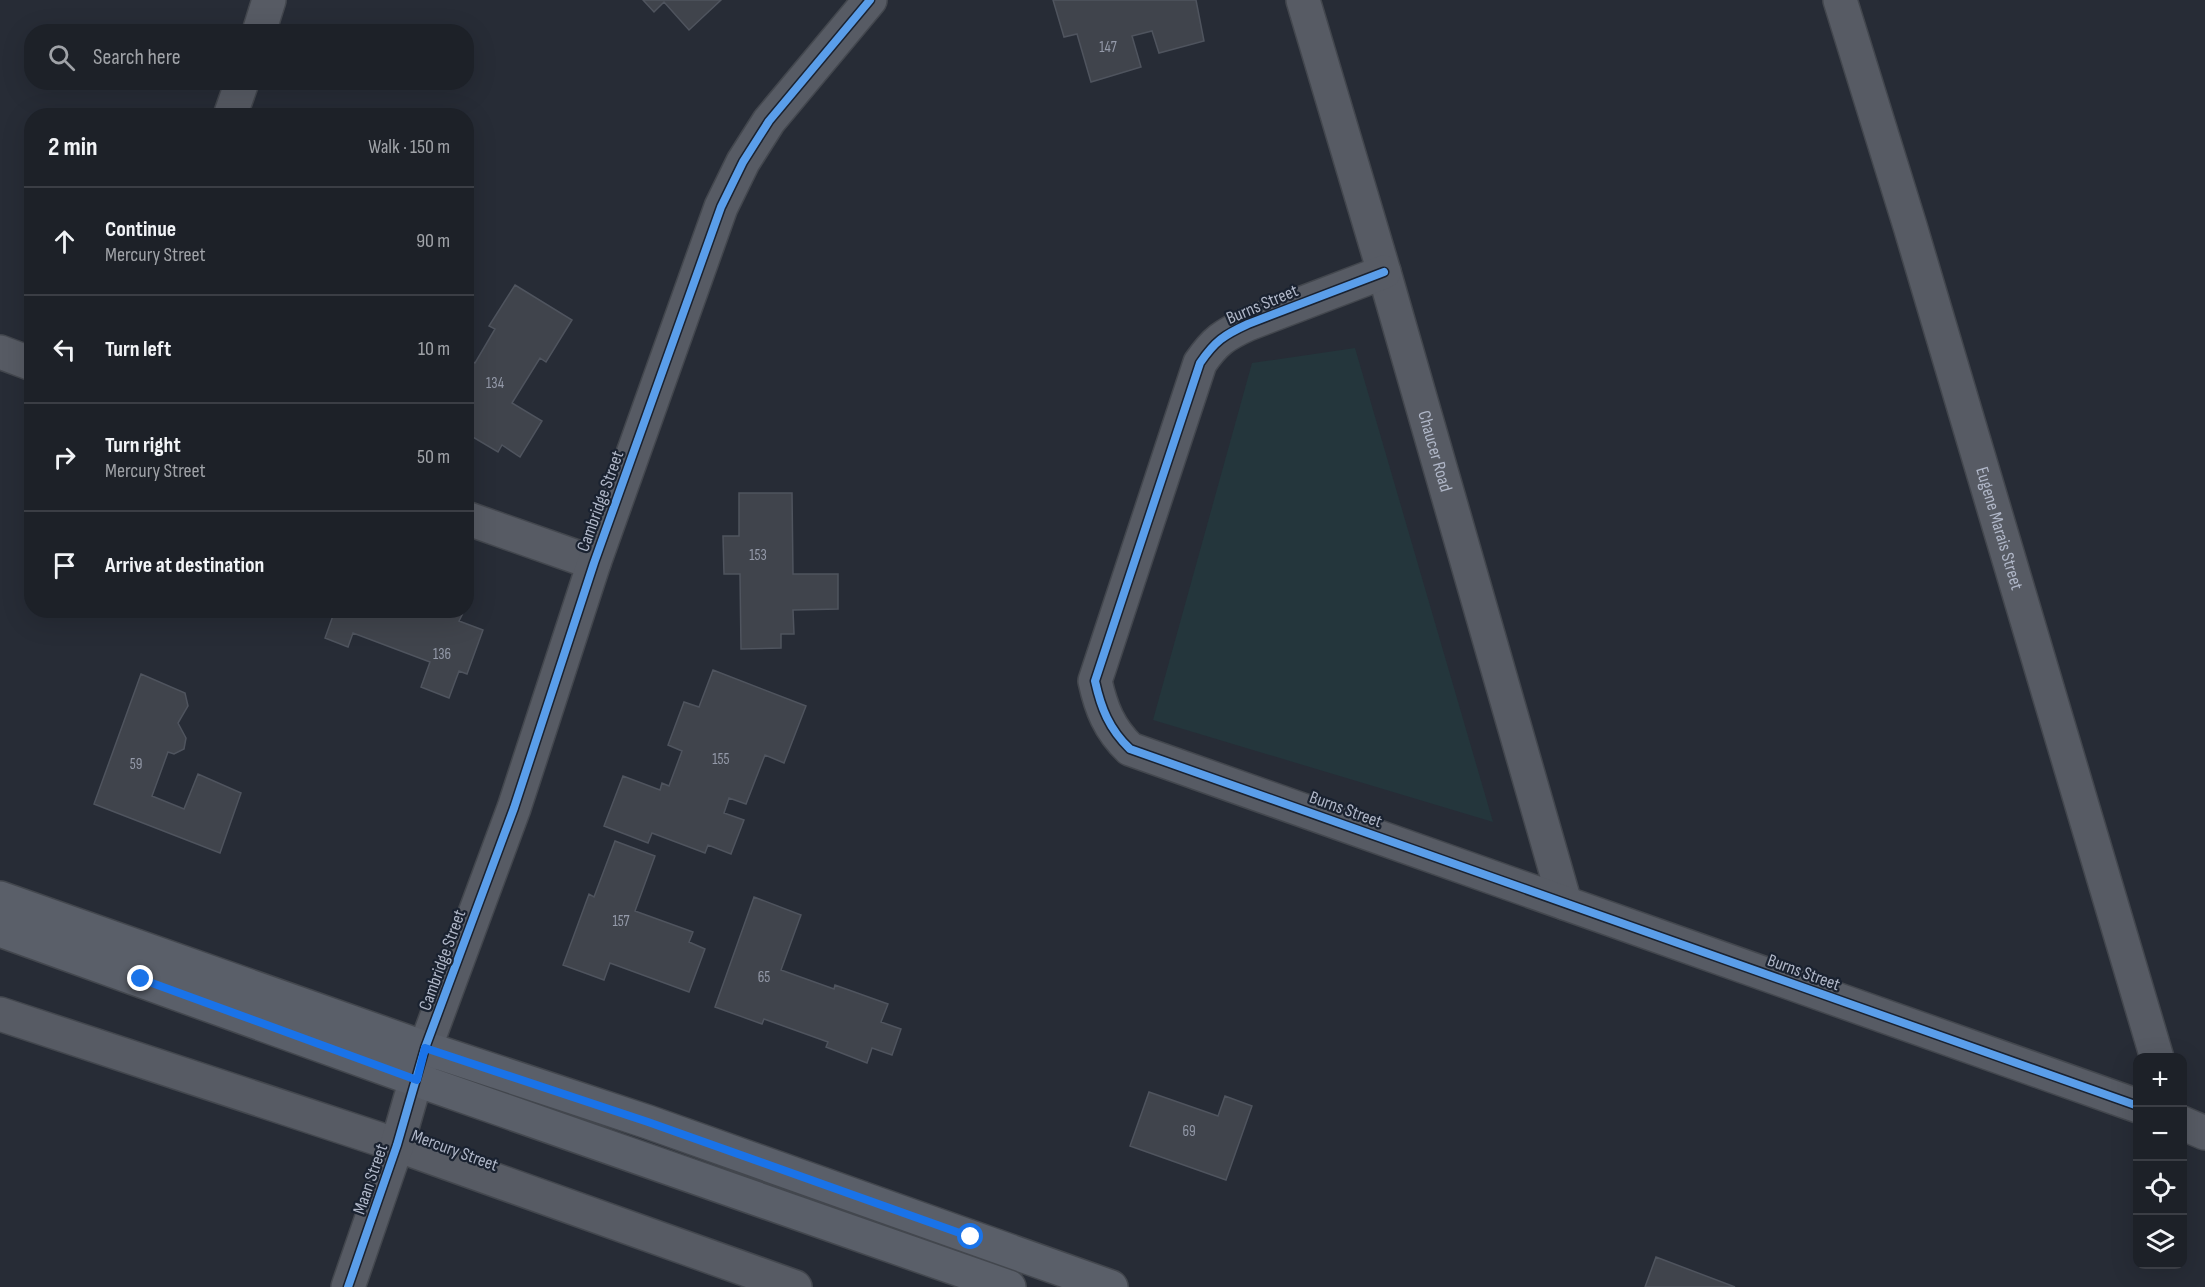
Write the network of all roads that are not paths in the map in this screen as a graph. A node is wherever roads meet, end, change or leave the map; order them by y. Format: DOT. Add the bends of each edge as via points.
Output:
graph roads {
  1 [pos="269,0"];
  2 [pos="870,0"];
  3 [pos="1303,0"];
  4 [pos="1840,0"];
  5 [pos="262,24"];
  6 [pos="239,90"];
  7 [pos="233,108"];
  8 [pos="1384,272"];
  9 [pos="0,352"];
  10 [pos="24,360"];
  11 [pos="474,521"];
  12 [pos="594,562"];
  13 [pos="0,898"];
  14 [pos="1565,903"];
  15 [pos="0,930"];
  16 [pos="0,1014"];
  17 [pos="425,1048"];
  18 [pos="2156,1053"];
  19 [pos="417,1080"];
  20 [pos="2133,1104"];
  21 [pos="2187,1125"];
  22 [pos="2205,1133"];
  23 [pos="397,1145"];
  24 [pos="348,1287"];
  25 [pos="795,1287"];
  26 [pos="1009,1287"];
  27 [pos="1111,1287"];
  1 -- 5 [label="street"];
  2 -- 12 [label="street, Cambridge Street" via="769,121 743,162 721,207"];
  3 -- 8 [label="street, Chaucer Road"];
  4 -- 18 [label="street, Eugene Marais Street"];
  6 -- 7 [label="street"];
  8 -- 14 [label="street, Chaucer Road"];
  8 -- 14 [label="street, Burns Street" via="1248,324 1212,346 1200,363 1095,681 1099,699 1117,736 1131,749"];
  9 -- 10 [label="street"];
  11 -- 12 [label="street"];
  12 -- 17 [label="street, Cambridge Street" via="514,808"];
  13 -- 17 [label="street"];
  14 -- 20 [label="street, Burns Street"];
  15 -- 19 [label="street"];
  16 -- 23 [label="street, Mercury Street"];
  17 -- 19 [label="street, Cambridge Street"];
  17 -- 27 [label="street" via="648,1122"];
  19 -- 23 [label="street, Maan Street"];
  19 -- 26 [label="street"];
  21 -- 22 [label="street"];
  23 -- 24 [label="street, Maan Street"];
  23 -- 25 [label="street, Mercury Street"];
}
